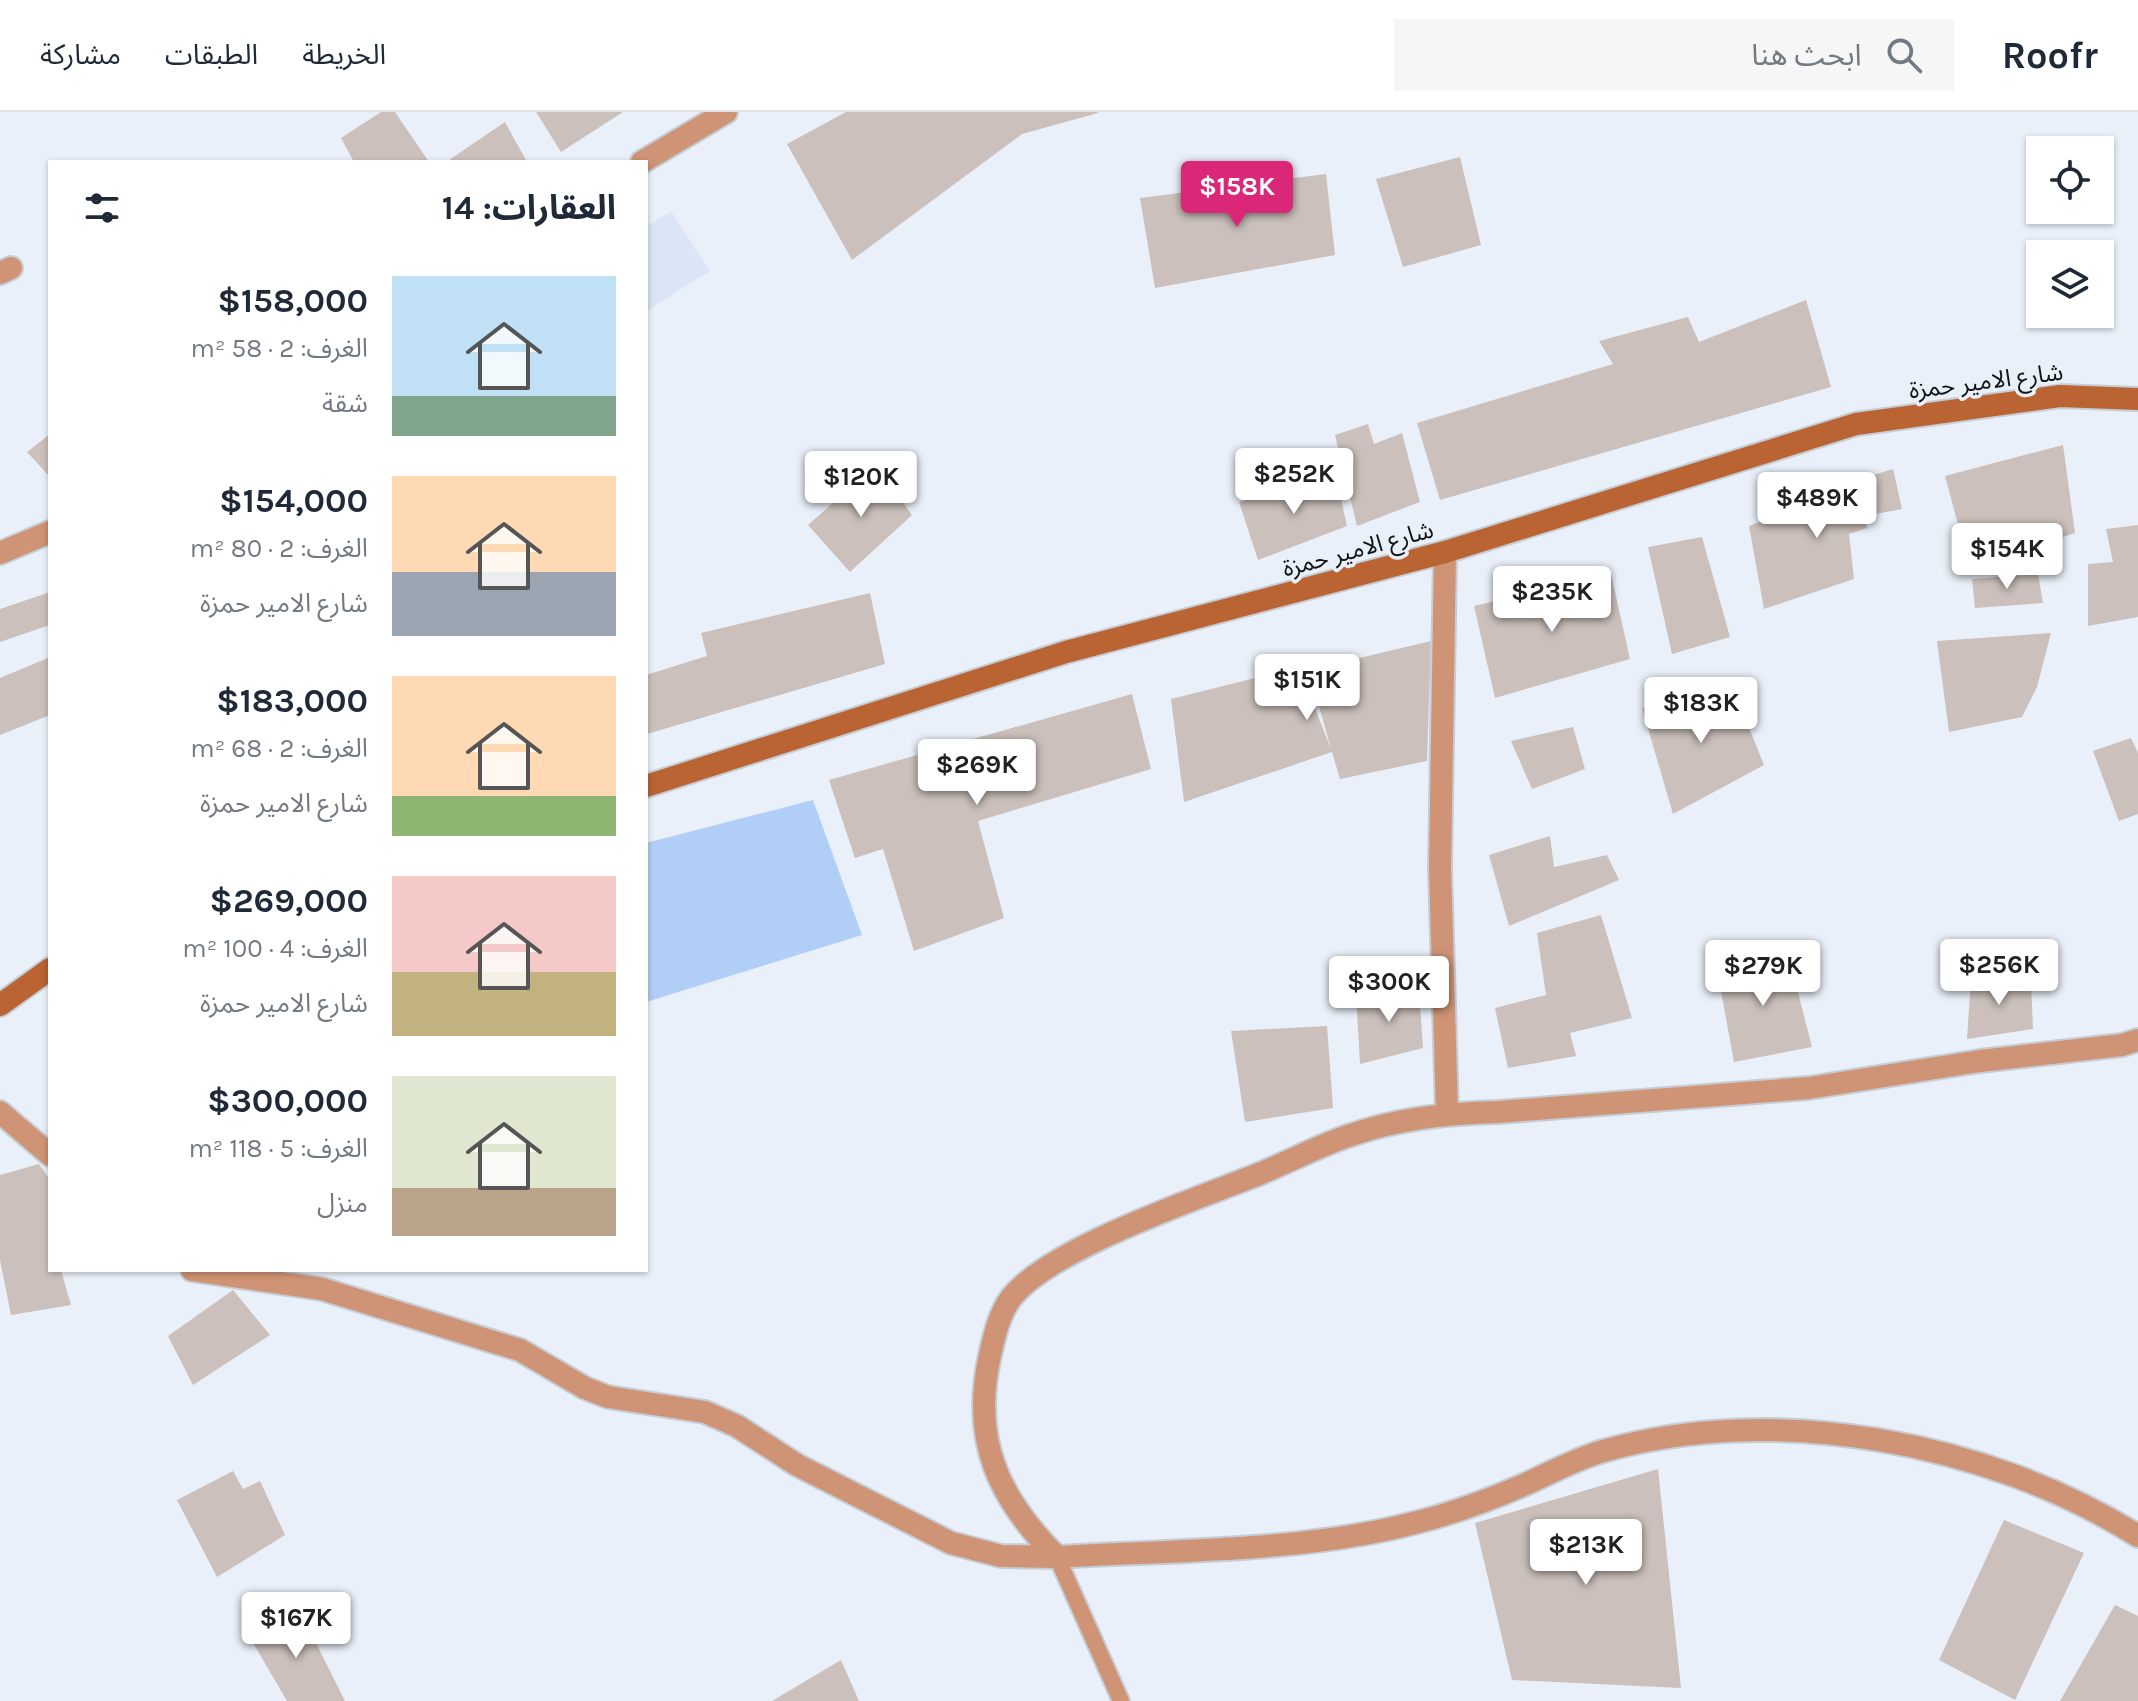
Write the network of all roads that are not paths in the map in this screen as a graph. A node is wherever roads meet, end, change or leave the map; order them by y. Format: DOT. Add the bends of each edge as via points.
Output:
graph roads {
  1 [pos="726,112"];
  2 [pos="645,160"];
  3 [pos="2138,399"];
  4 [pos="48,533"];
  5 [pos="1445,552"];
  6 [pos="0,553"];
  7 [pos="648,785"];
  8 [pos="48,970"];
  9 [pos="0,1005"];
  10 [pos="2138,1040"];
  11 [pos="0,1112"];
  12 [pos="1447,1113"];
  13 [pos="48,1153"];
  14 [pos="206,1272"];
  15 [pos="2138,1536"];
  16 [pos="1057,1557"];
  17 [pos="1121,1701"];
  1 -- 2 [label="street"];
  3 -- 5 [label="main road, شارع الامير حمزة" via="2060,396 1856,424"];
  4 -- 6 [label="street"];
  5 -- 7 [label="main road, شارع الامير حمزة" via="1066,652"];
  5 -- 12 [label="street" via="1440,868"];
  8 -- 9 [label="main road"];
  10 -- 12 [label="street" via="1809,1088"];
  11 -- 13 [label="street"];
  12 -- 16 [label="street" via="1354,1134 1124,1228 1041,1271 1010,1299 995,1332 986,1374 984,1416 993,1467 1013,1509"];
  14 -- 16 [label="street" via="322,1289 520,1350 608,1397 705,1412 737,1426 797,1465 951,1543 1001,1556"];
  15 -- 16 [label="street" via="2042,1488 1932,1449 1821,1433 1756,1431 1640,1441 1574,1460 1472,1505 1372,1531 1265,1544"];
  16 -- 17 [label="lane"];
}
